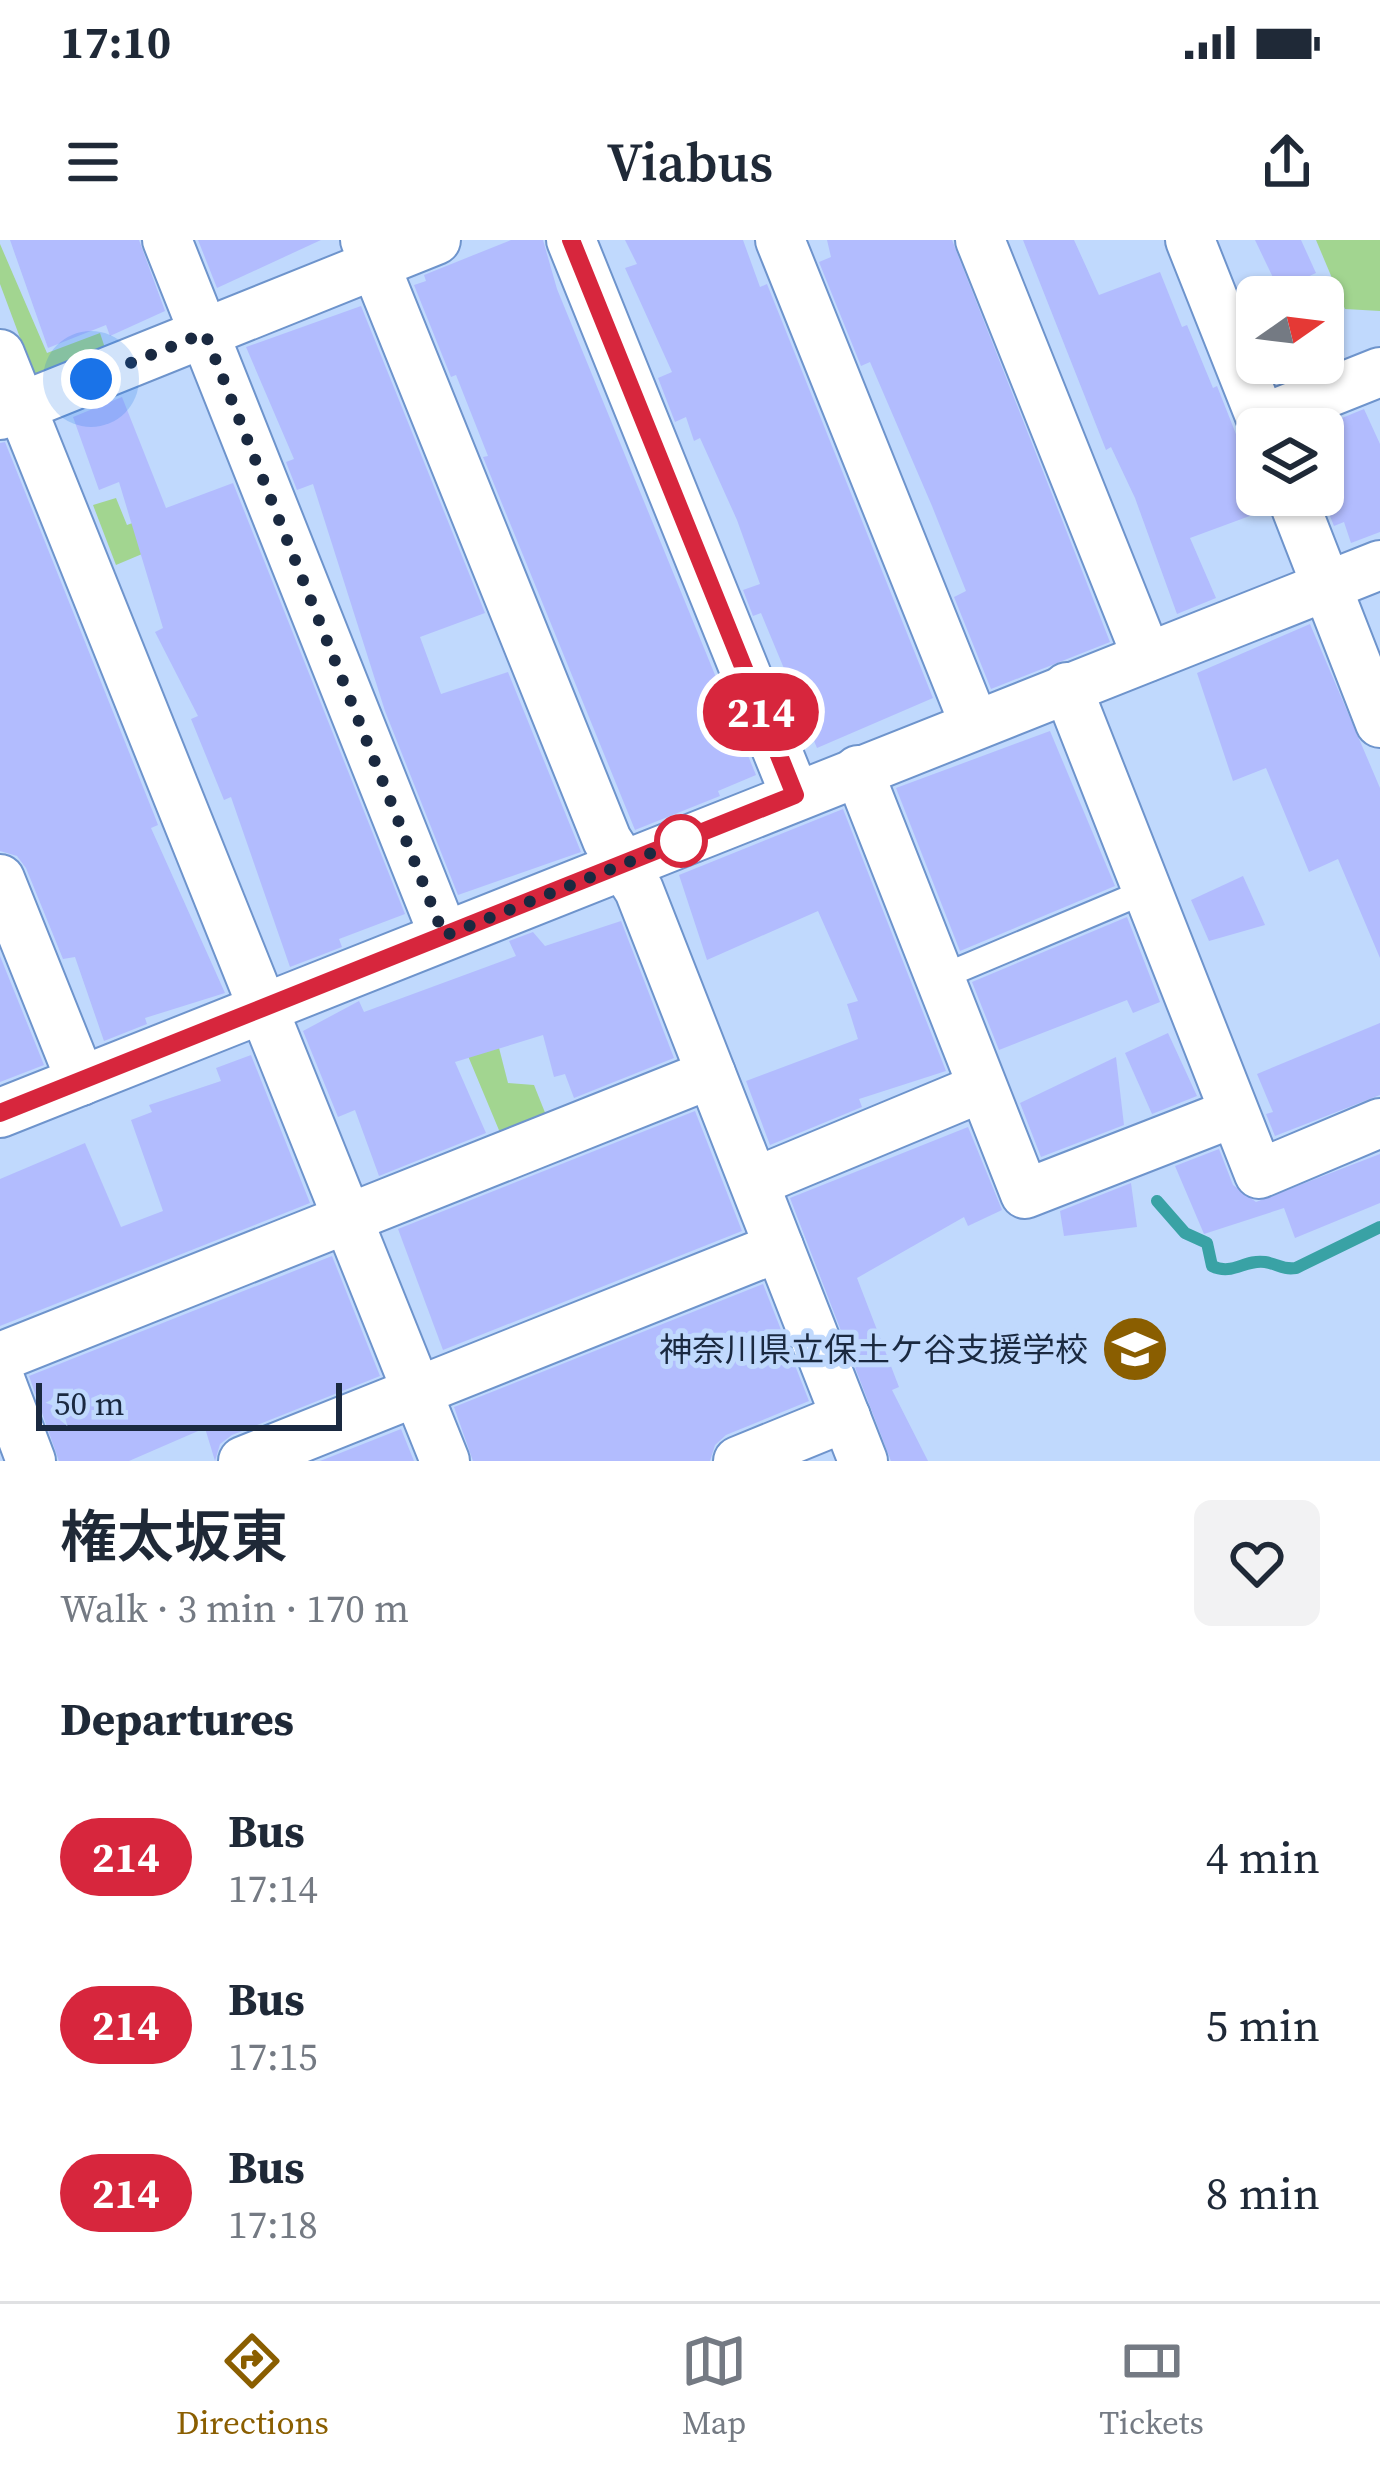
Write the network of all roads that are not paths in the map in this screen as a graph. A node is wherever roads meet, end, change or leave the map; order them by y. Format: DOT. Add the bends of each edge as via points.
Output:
graph roads {
  1 [pos="167,240"];
  2 [pos="436,240"];
  3 [pos="571,240"];
  4 [pos="780,240"];
  5 [pos="980,240"];
  6 [pos="1190,240"];
  7 [pos="370,252"];
  8 [pos="205,333"];
  9 [pos="0,354"];
  10 [pos="1380,372"];
  11 [pos="1257,408"];
  12 [pos="1299,408"];
  13 [pos="10,411"];
  14 [pos="1300,516"];
  15 [pos="1380,565"];
  16 [pos="1328,586"];
  17 [pos="1147,657"];
  18 [pos="1067,687"];
  19 [pos="974,723"];
  20 [pos="1380,723"];
  21 [pos="857,770"];
  22 [pos="795,795"];
  23 [pos="625,864"];
  24 [pos="0,879"];
  25 [pos="1146,890"];
  26 [pos="444,936"];
  27 [pos="937,979"];
  28 [pos="266,1006"];
  29 [pos="711,1074"];
  30 [pos="81,1081"];
  31 [pos="981,1088"];
  32 [pos="0,1113"];
  33 [pos="1233,1113"];
  34 [pos="1380,1124"];
  35 [pos="755,1182"];
  36 [pos="348,1219"];
  37 [pos="779,1247"];
  38 [pos="0,1358"];
  39 [pos="0,1379"];
  40 [pos="417,1392"];
  41 [pos="855,1439"];
  42 [pos="32,1461"];
  43 [pos="243,1461"];
  44 [pos="445,1461"];
  45 [pos="738,1461"];
  1 -- 8 [label="street"];
  2 -- 7 [label="street"];
  3 -- 22 [label="street"];
  4 -- 19 [label="street"];
  5 -- 17 [label="street"];
  6 -- 11 [label="street"];
  7 -- 8 [label="street"];
  7 -- 23 [label="street" via="608,840"];
  8 -- 13 [label="street"];
  8 -- 26 [label="street"];
  9 -- 13 [label="street"];
  10 -- 12 [label="street"];
  13 -- 28 [label="street"];
  14 -- 16 [label="street"];
  15 -- 16 [label="street"];
  16 -- 17 [label="street"];
  16 -- 20 [label="street"];
  17 -- 18 [label="street"];
  18 -- 19 [label="street"];
  18 -- 25 [label="street"];
  19 -- 21 [label="street"];
  21 -- 22 [label="street"];
  21 -- 27 [label="street"];
  22 -- 23 [label="street"];
  23 -- 26 [label="street"];
  23 -- 29 [label="street"];
  24 -- 30 [label="street"];
  25 -- 27 [label="lane"];
  25 -- 33 [label="street"];
  26 -- 28 [label="street"];
  27 -- 31 [label="street"];
  28 -- 30 [label="street"];
  28 -- 36 [label="street"];
  29 -- 35 [label="street"];
  29 -- 36 [label="street"];
  30 -- 32 [label="street"];
  31 -- 33 [label="street" via="1025,1194"];
  31 -- 35 [label="street"];
  33 -- 34 [label="street" via="1259,1174"];
  35 -- 37 [label="street"];
  36 -- 38 [label="street"];
  36 -- 40 [label="street"];
  37 -- 40 [label="street"];
  37 -- 41 [label="street"];
  39 -- 42 [label="street"];
  40 -- 43 [label="street"];
  40 -- 44 [label="street"];
  41 -- 45 [label="street"];
}
